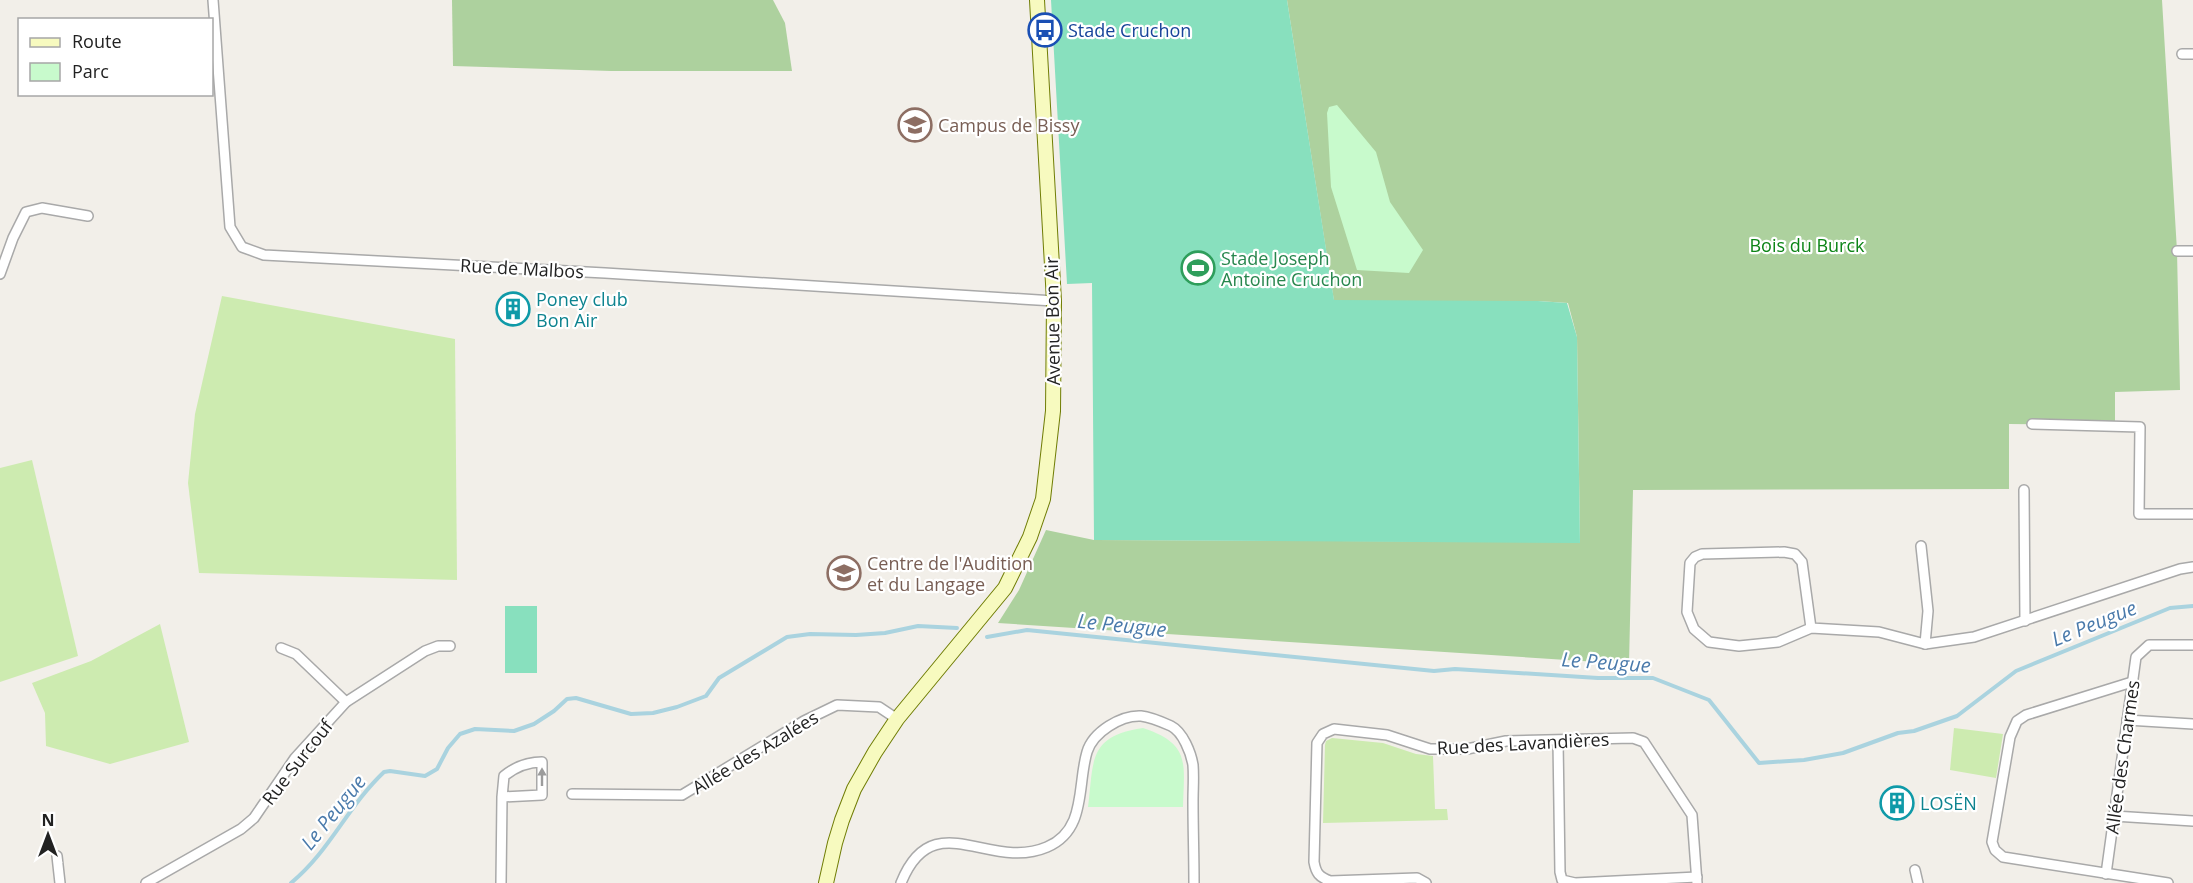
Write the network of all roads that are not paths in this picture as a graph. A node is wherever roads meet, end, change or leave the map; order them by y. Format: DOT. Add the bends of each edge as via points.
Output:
graph roads {
  1 [pos="213,0"];
  2 [pos="1037,0"];
  3 [pos="2182,54"];
  4 [pos="2193,54"];
  5 [pos="88,216"];
  6 [pos="2177,251"];
  7 [pos="2193,252"];
  8 [pos="0,274"];
  9 [pos="1054,301"];
  10 [pos="2032,424"];
  11 [pos="2025,490"];
  12 [pos="2193,514"];
  13 [pos="1921,546"];
  14 [pos="2193,567"];
  15 [pos="2025,621"];
  16 [pos="1811,628"];
  17 [pos="1925,644"];
  18 [pos="2193,645"];
  19 [pos="450,646"];
  20 [pos="281,648"];
  21 [pos="2133,682"];
  22 [pos="346,702"];
  23 [pos="897,719"];
  24 [pos="2127,720"];
  25 [pos="2193,724"];
  26 [pos="1558,741"];
  27 [pos="572,794"];
  28 [pos="502,797"];
  29 [pos="2114,816"];
  30 [pos="2193,821"];
  31 [pos="57,856"];
  32 [pos="1915,870"];
  33 [pos="2106,874"];
  34 [pos="1697,880"];
  35 [pos="60,883"];
  36 [pos="146,883"];
  37 [pos="501,883"];
  38 [pos="826,883"];
  39 [pos="901,883"];
  40 [pos="1194,883"];
  41 [pos="1426,883"];
  42 [pos="1918,883"];
  43 [pos="2168,883"];
  1 -- 9 [label="street, Rue de Malbos" via="230,227 242,247 264,255"];
  2 -- 9 [label="main road, Avenue Bon Air"];
  3 -- 4 [label="street"];
  5 -- 8 [label="street" via="42,208 26,212"];
  6 -- 7 [label="street"];
  9 -- 23 [label="main road, Avenue Bon Air" via="1053,411 1043,499 1030,537 1005,588"];
  10 -- 12 [label="street" via="2140,427 2139,514"];
  11 -- 15 [label="street"];
  13 -- 17 [label="street" via="1928,611"];
  14 -- 15 [label="street"];
  15 -- 17 [label="street" via="1974,638"];
  16 -- 16 [label="street" via="1778,642 1740,646 1708,642 1694,629 1687,612 1690,563 1702,554 1795,554 1802,562"];
  16 -- 17 [label="street" via="1879,632"];
  18 -- 21 [label="street, Allée des Charmes" via="2149,645 2136,657"];
  19 -- 22 [label="street, Rue Surcouf" via="425,651"];
  20 -- 22 [label="street" via="296,654"];
  21 -- 24 [label="street, Allée des Charmes"];
  21 -- 33 [label="street" via="2026,715 2017,722 2010,737 1992,842 2003,857"];
  22 -- 36 [label="street, Rue Surcouf" via="295,758 254,818"];
  23 -- 27 [label="street, Allée des Azalées" via="879,707 837,705 682,795"];
  23 -- 38 [label="main road, Avenue Bon Air" via="854,789"];
  24 -- 25 [label="street"];
  24 -- 29 [label="street, Allée des Charmes"];
  26 -- 34 [label="street, Rue des Lavandières" via="1633,738 1644,742 1692,815"];
  26 -- 34 [label="street" via="1562,880"];
  26 -- 41 [label="street, Rue des Lavandières" via="1506,741 1467,749 1430,749 1387,735 1334,729 1323,734 1317,743 1316,871 1330,881 1417,878"];
  28 -- 28 [label="street, one-way" via="542,795 542,762 512,769 504,776"];
  28 -- 37 [label="street"];
  29 -- 30 [label="street"];
  29 -- 33 [label="street, Allée des Charmes"];
  31 -- 35 [label="street"];
  32 -- 42 [label="street"];
  33 -- 43 [label="street"];
  39 -- 40 [label="street" via="914,857 936,843 1021,854 1049,846 1063,836 1080,806 1088,751 1098,734 1125,718 1141,716 1176,729 1193,763"];
}
